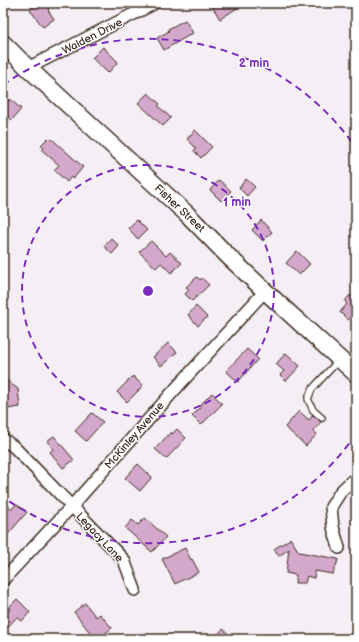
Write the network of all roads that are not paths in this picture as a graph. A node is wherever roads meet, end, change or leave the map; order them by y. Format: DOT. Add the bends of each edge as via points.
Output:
graph roads {
  1 [pos="155,3"];
  2 [pos="3,43"];
  3 [pos="28,68"];
  4 [pos="265,291"];
  5 [pos="340,359"];
  6 [pos="356,374"];
  7 [pos="322,418"];
  8 [pos="3,439"];
  9 [pos="356,476"];
  10 [pos="71,507"];
  11 [pos="339,548"];
  12 [pos="3,580"];
  13 [pos="135,590"];
  1 -- 3 [label="street, Walden Drive"];
  2 -- 3 [label="main road, Fisher Street"];
  3 -- 4 [label="main road, Fisher Street" via="187,214"];
  4 -- 5 [label="main road, Fisher Street"];
  4 -- 10 [label="street, McKinley Avenue"];
  5 -- 6 [label="main road, Fisher Street"];
  5 -- 7 [label="lane" via="312,389 308,399 313,410"];
  8 -- 10 [label="street, Legacy Lane" via="14,447"];
  9 -- 11 [label="street" via="341,491 331,507"];
  10 -- 12 [label="street, McKinley Avenue"];
  10 -- 13 [label="street, Legacy Lane" via="124,560"];
}
